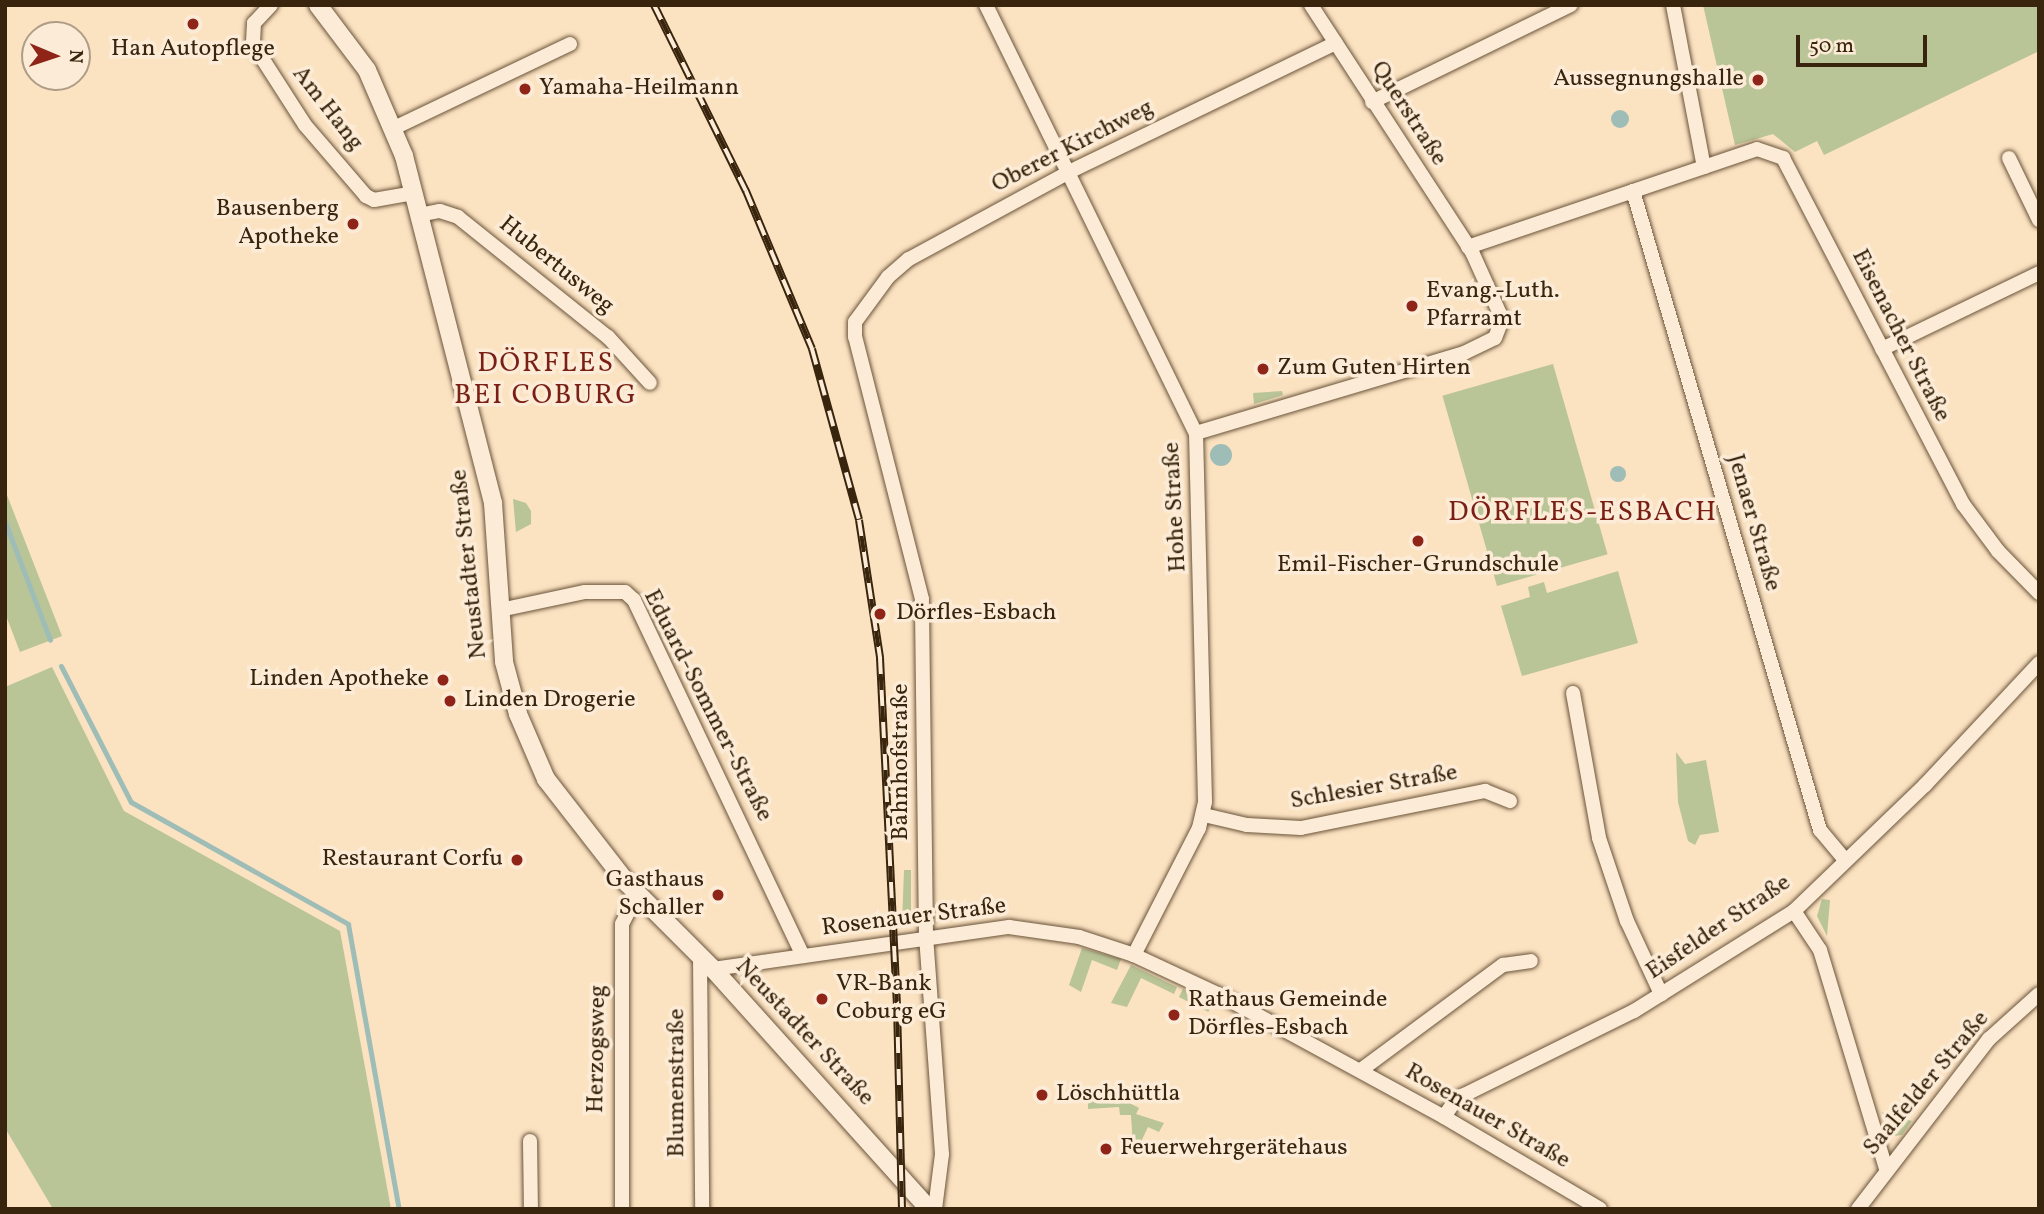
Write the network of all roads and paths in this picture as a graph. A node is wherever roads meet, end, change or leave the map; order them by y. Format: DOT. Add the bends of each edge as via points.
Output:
graph roads {
  1 [pos="271,5"];
  2 [pos="318,5"];
  3 [pos="986,5"];
  4 [pos="1311,5"];
  5 [pos="1571,5"];
  6 [pos="1673,5"];
  7 [pos="1336,43"];
  8 [pos="570,44"];
  9 [pos="1372,102"];
  10 [pos="394,128"];
  11 [pos="2009,158"];
  12 [pos="1704,167"];
  13 [pos="1071,171"];
  14 [pos="1633,191"];
  15 [pos="413,193"];
  16 [pos="419,215"];
  17 [pos="2039,220"];
  18 [pos="1468,247"];
  19 [pos="2039,273"];
  20 [pos="855,322"];
  21 [pos="1882,349"];
  22 [pos="650,383"];
  23 [pos="1196,433"];
  24 [pos="2039,593"];
  25 [pos="500,610"];
  26 [pos="2039,663"];
  27 [pos="1573,693"];
  28 [pos="1510,801"];
  29 [pos="1204,816"];
  30 [pos="1845,860"];
  31 [pos="637,894"];
  32 [pos="1794,911"];
  33 [pos="926,936"];
  34 [pos="1134,955"];
  35 [pos="803,956"];
  36 [pos="1531,961"];
  37 [pos="706,963"];
  38 [pos="1661,994"];
  39 [pos="2039,994"];
  40 [pos="1361,1070"];
  41 [pos="1444,1117"];
  42 [pos="530,1141"];
  43 [pos="1886,1168"];
  44 [pos="531,1209"];
  45 [pos="622,1209"];
  46 [pos="702,1209"];
  47 [pos="929,1209"];
  48 [pos="935,1209"];
  49 [pos="1600,1209"];
  50 [pos="1858,1209"];
  1 -- 15 [label="street, Am Hang" via="254,23 253,44 305,125 366,196 374,200"];
  2 -- 10 [label="street, Neustadter Straße" via="367,70"];
  3 -- 13 [label="street, Hohe Straße"];
  4 -- 7 [label="street, Querstraße"];
  5 -- 9 [label="street"];
  6 -- 12 [label="street"];
  7 -- 9 [label="street, Querstraße"];
  7 -- 13 [label="street, Oberer Kirchweg"];
  8 -- 10 [label="street"];
  9 -- 18 [label="street, Querstraße"];
  10 -- 15 [label="street, Neustadter Straße"];
  11 -- 17 [label="street"];
  12 -- 14 [label="street, Eisenacher Straße"];
  12 -- 21 [label="street, Eisenacher Straße" via="1757,149 1783,158"];
  13 -- 20 [label="street, Oberer Kirchweg" via="909,259 881,285"];
  13 -- 23 [label="street, Hohe Straße"];
  14 -- 18 [label="street, Eisenacher Straße"];
  14 -- 30 [label="street, Jenaer Straße" via="1820,830"];
  15 -- 16 [label="street, Neustadter Straße"];
  16 -- 22 [label="street, Hubertusweg" via="440,211 458,217 608,337"];
  16 -- 25 [label="street, Neustadter Straße" via="485,459 495,514"];
  18 -- 23 [label="street, Querstraße" via="1500,314 1495,338 1426,365"];
  19 -- 21 [label="street"];
  20 -- 33 [label="street, Bahnhofstraße" via="855,337 922,599"];
  21 -- 24 [label="street, Eisenacher Straße" via="1963,504 2005,559"];
  23 -- 29 [label="street, Hohe Straße" via="1205,660"];
  25 -- 31 [label="street, Neustadter Straße" via="505,662 518,714 540,767 568,811"];
  25 -- 35 [label="street, Eduard-Sommer-Straße" via="585,592 625,592 634,600"];
  26 -- 30 [label="street, Eisfelder Straße" via="1926,785"];
  27 -- 38 [label="street" via="1599,838 1627,921"];
  28 -- 29 [label="street, Schlesier Straße" via="1485,791 1301,828 1247,825"];
  29 -- 34 [label="street, Hohe Straße"];
  30 -- 32 [label="street, Eisfelder Straße"];
  31 -- 37 [label="street, Neustadter Straße"];
  31 -- 45 [label="street, Herzogsweg" via="622,924"];
  32 -- 38 [label="street, Eisfelder Straße"];
  32 -- 43 [label="street" via="1819,950"];
  33 -- 34 [label="street, Rosenauer Straße" via="1038,928"];
  33 -- 35 [label="street, Rosenauer Straße"];
  33 -- 48 [label="street, Bahnhofstraße" via="942,1154"];
  34 -- 40 [label="street, Rosenauer Straße"];
  35 -- 37 [label="street, Rosenauer Straße"];
  36 -- 40 [label="street" via="1503,965"];
  37 -- 46 [label="street, Blumenstraße"];
  37 -- 47 [label="street, Neustadter Straße"];
  38 -- 41 [label="street, Eisfelder Straße" via="1456,1099"];
  39 -- 43 [label="street, Saalfelder Straße" via="1989,1039"];
  40 -- 41 [label="street, Rosenauer Straße"];
  41 -- 49 [label="street, Rosenauer Straße"];
  42 -- 44 [label="street"];
  43 -- 50 [label="street, Saalfelder Straße"];
}
